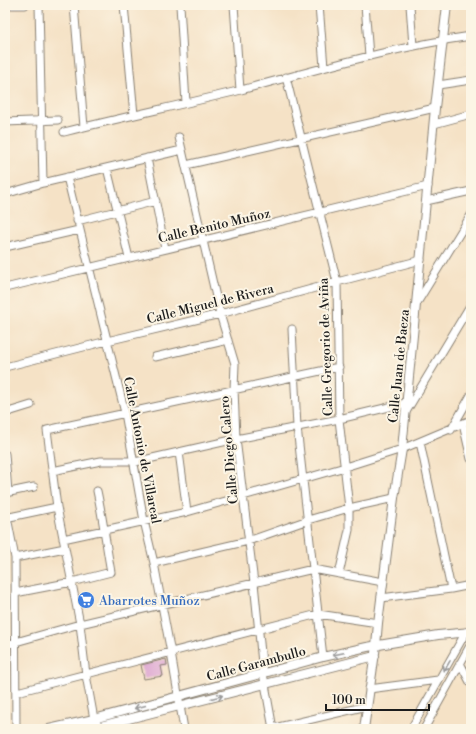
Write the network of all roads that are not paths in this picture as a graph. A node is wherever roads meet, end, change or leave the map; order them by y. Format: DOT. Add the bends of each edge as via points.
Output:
graph roads {
  1 [pos="5,5"];
  2 [pos="25,5"];
  3 [pos="39,5"];
  4 [pos="74,5"];
  5 [pos="124,5"];
  6 [pos="180,5"];
  7 [pos="234,5"];
  8 [pos="319,5"];
  9 [pos="365,5"];
  10 [pos="410,5"];
  11 [pos="446,5"];
  12 [pos="471,36"];
  13 [pos="442,40"];
  14 [pos="413,46"];
  15 [pos="369,56"];
  16 [pos="324,67"];
  17 [pos="286,77"];
  18 [pos="471,80"];
  19 [pos="438,85"];
  20 [pos="240,90"];
  21 [pos="186,103"];
  22 [pos="435,108"];
  23 [pos="471,114"];
  24 [pos="134,115"];
  25 [pos="42,120"];
  26 [pos="58,120"];
  27 [pos="5,122"];
  28 [pos="434,124"];
  29 [pos="84,127"];
  30 [pos="64,132"];
  31 [pos="179,137"];
  32 [pos="302,138"];
  33 [pos="182,150"];
  34 [pos="147,158"];
  35 [pos="186,165"];
  36 [pos="108,168"];
  37 [pos="67,177"];
  38 [pos="43,183"];
  39 [pos="428,186"];
  40 [pos="471,191"];
  41 [pos="5,194"];
  42 [pos="156,201"];
  43 [pos="426,201"];
  44 [pos="118,211"];
  45 [pos="320,212"];
  46 [pos="471,214"];
  47 [pos="77,221"];
  48 [pos="80,230"];
  49 [pos="203,240"];
  50 [pos="5,247"];
  51 [pos="165,249"];
  52 [pos="129,258"];
  53 [pos="421,260"];
  54 [pos="88,268"];
  55 [pos="338,282"];
  56 [pos="5,288"];
  57 [pos="417,303"];
  58 [pos="471,304"];
  59 [pos="220,314"];
  60 [pos="292,329"];
  61 [pos="228,340"];
  62 [pos="107,341"];
  63 [pos="156,357"];
  64 [pos="5,367"];
  65 [pos="339,367"];
  66 [pos="293,377"];
  67 [pos="234,389"];
  68 [pos="471,395"];
  69 [pos="406,403"];
  70 [pos="31,405"];
  71 [pos="5,413"];
  72 [pos="125,413"];
  73 [pos="406,413"];
  74 [pos="339,419"];
  75 [pos="471,420"];
  76 [pos="463,424"];
  77 [pos="297,427"];
  78 [pos="451,430"];
  79 [pos="236,439"];
  80 [pos="420,442"];
  81 [pos="402,449"];
  82 [pos="178,452"];
  83 [pos="5,455"];
  84 [pos="471,459"];
  85 [pos="135,462"];
  86 [pos="344,467"];
  87 [pos="52,471"];
  88 [pos="303,478"];
  89 [pos="34,487"];
  90 [pos="97,491"];
  91 [pos="6,493"];
  92 [pos="243,496"];
  93 [pos="394,498"];
  94 [pos="57,507"];
  95 [pos="349,508"];
  96 [pos="187,512"];
  97 [pos="6,518"];
  98 [pos="308,520"];
  99 [pos="144,521"];
  100 [pos="104,529"];
  101 [pos="63,539"];
  102 [pos="248,541"];
  103 [pos="65,548"];
  104 [pos="15,558"];
  105 [pos="154,563"];
  106 [pos="313,569"];
  107 [pos="340,574"];
  108 [pos="72,582"];
  109 [pos="383,582"];
  110 [pos="254,583"];
  111 [pos="471,585"];
  112 [pos="451,589"];
  113 [pos="15,593"];
  114 [pos="381,598"];
  115 [pos="161,604"];
  116 [pos="318,614"];
  117 [pos="378,623"];
  118 [pos="80,624"];
  119 [pos="258,630"];
  120 [pos="468,632"];
  121 [pos="16,642"];
  122 [pos="471,644"];
  123 [pos="5,645"];
  124 [pos="376,646"];
  125 [pos="171,653"];
  126 [pos="375,656"];
  127 [pos="323,657"];
  128 [pos="460,664"];
  129 [pos="262,673"];
  130 [pos="86,674"];
  131 [pos="438,680"];
  132 [pos="264,684"];
  133 [pos="471,684"];
  134 [pos="369,689"];
  135 [pos="17,692"];
  136 [pos="177,697"];
  137 [pos="367,706"];
  138 [pos="179,707"];
  139 [pos="94,719"];
  140 [pos="100,728"];
  141 [pos="16,729"];
  142 [pos="49,729"];
  143 [pos="89,729"];
  144 [pos="184,729"];
  145 [pos="272,729"];
  146 [pos="364,729"];
  147 [pos="411,729"];
  148 [pos="424,729"];
  1 -- 2 [label="street"];
  3 -- 25 [label="street"];
  4 -- 29 [label="street"];
  5 -- 24 [label="street"];
  6 -- 21 [label="street"];
  7 -- 20 [label="street"];
  8 -- 16 [label="street"];
  9 -- 15 [label="street"];
  10 -- 14 [label="street"];
  11 -- 13 [label="street, Calle Juan de Baeza"];
  12 -- 13 [label="street"];
  13 -- 14 [label="street"];
  13 -- 19 [label="street, Calle Juan de Baeza"];
  14 -- 15 [label="street"];
  15 -- 16 [label="street"];
  16 -- 17 [label="street"];
  17 -- 20 [label="street"];
  17 -- 32 [label="street, Calle Gregorio de Aviña"];
  18 -- 19 [label="street"];
  19 -- 22 [label="street, Calle Juan de Baeza"];
  20 -- 21 [label="street"];
  21 -- 24 [label="street"];
  22 -- 28 [label="street, Calle Juan de Baeza"];
  22 -- 32 [label="street"];
  23 -- 28 [label="street"];
  24 -- 29 [label="street"];
  25 -- 26 [label="street"];
  25 -- 27 [label="street"];
  25 -- 38 [label="street"];
  28 -- 39 [label="street, Calle Juan de Baeza"];
  29 -- 30 [label="street"];
  31 -- 33 [label="street, Calle Diego Calero"];
  32 -- 35 [label="street"];
  32 -- 45 [label="street, Calle Gregorio de Aviña"];
  33 -- 34 [label="street"];
  33 -- 35 [label="street, Calle Diego Calero"];
  34 -- 36 [label="street"];
  34 -- 42 [label="street"];
  35 -- 49 [label="street, Calle Diego Calero"];
  36 -- 37 [label="street"];
  36 -- 44 [label="street"];
  37 -- 38 [label="street"];
  37 -- 47 [label="street, Calle Antonio de Villareal"];
  38 -- 41 [label="street"];
  39 -- 43 [label="street, Calle Juan de Baeza"];
  39 -- 45 [label="street, Calle Benito Muñoz"];
  40 -- 43 [label="street"];
  42 -- 44 [label="street"];
  42 -- 51 [label="street"];
  43 -- 53 [label="street, Calle Juan de Baeza"];
  44 -- 47 [label="street"];
  44 -- 52 [label="street"];
  45 -- 49 [label="street, Calle Benito Muñoz"];
  45 -- 55 [label="street, Calle Gregorio de Aviña"];
  46 -- 57 [label="street"];
  47 -- 48 [label="street, Calle Antonio de Villareal"];
  48 -- 50 [label="street"];
  48 -- 54 [label="street, Calle Antonio de Villareal"];
  49 -- 51 [label="street, Calle Benito Muñoz"];
  49 -- 59 [label="street, Calle Diego Calero"];
  51 -- 52 [label="street, Calle Benito Muñoz"];
  52 -- 54 [label="street, Calle Benito Muñoz"];
  53 -- 55 [label="street, Calle Miguel de Rivera"];
  53 -- 57 [label="street, Calle Juan de Baeza"];
  54 -- 56 [label="street, Calle Benito Muñoz"];
  54 -- 62 [label="street, Calle Antonio de Villareal"];
  55 -- 59 [label="street, Calle Miguel de Rivera"];
  55 -- 65 [label="street, Calle Gregorio de Aviña"];
  57 -- 69 [label="street, Calle Juan de Baeza"];
  58 -- 73 [label="street"];
  59 -- 61 [label="street, Calle Diego Calero"];
  59 -- 62 [label="street, Calle Miguel de Rivera"];
  60 -- 66 [label="street"];
  61 -- 63 [label="street"];
  61 -- 67 [label="street, Calle Diego Calero" via="236,364"];
  62 -- 64 [label="street, Calle Miguel de Rivera"];
  62 -- 72 [label="street, Calle Antonio de Villareal"];
  65 -- 66 [label="street"];
  65 -- 74 [label="street, Calle Gregorio de Aviña"];
  66 -- 67 [label="street"];
  66 -- 77 [label="street"];
  67 -- 72 [label="street"];
  67 -- 79 [label="street, Calle Diego Calero"];
  68 -- 78 [label="street"];
  69 -- 73 [label="street, Calle Juan de Baeza"];
  69 -- 74 [label="street"];
  70 -- 71 [label="street"];
  72 -- 85 [label="street, Calle Antonio de Villareal"];
  72 -- 87 [label="street" via="47,430"];
  73 -- 81 [label="street, Calle Juan de Baeza"];
  74 -- 77 [label="street"];
  74 -- 86 [label="street, Calle Gregorio de Aviña"];
  75 -- 76 [label="street"];
  76 -- 78 [label="street"];
  76 -- 84 [label="street"];
  77 -- 79 [label="street"];
  77 -- 88 [label="street"];
  78 -- 80 [label="street"];
  79 -- 82 [label="street"];
  79 -- 92 [label="street, Calle Diego Calero"];
  80 -- 81 [label="street"];
  80 -- 112 [label="street"];
  81 -- 86 [label="street"];
  81 -- 93 [label="street, Calle Juan de Baeza"];
  82 -- 85 [label="street"];
  82 -- 96 [label="street"];
  83 -- 91 [label="street"];
  85 -- 87 [label="street" via="101,461"];
  85 -- 99 [label="street, Calle Antonio de Villareal"];
  86 -- 88 [label="street"];
  86 -- 95 [label="street, Calle Gregorio de Aviña"];
  87 -- 94 [label="street"];
  88 -- 92 [label="street"];
  88 -- 98 [label="street"];
  89 -- 91 [label="street"];
  90 -- 100 [label="street"];
  92 -- 96 [label="street"];
  92 -- 102 [label="street, Calle Diego Calero"];
  93 -- 95 [label="street"];
  93 -- 109 [label="street, Calle Juan de Baeza"];
  94 -- 97 [label="street"];
  94 -- 101 [label="street"];
  95 -- 98 [label="street"];
  95 -- 107 [label="street, Calle Gregorio de Aviña" via="349,530"];
  96 -- 99 [label="street"];
  97 -- 104 [label="street"];
  98 -- 102 [label="street"];
  98 -- 106 [label="street"];
  99 -- 100 [label="street"];
  99 -- 105 [label="street, Calle Antonio de Villareal"];
  100 -- 101 [label="street"];
  100 -- 108 [label="street" via="111,572"];
  101 -- 103 [label="street"];
  102 -- 105 [label="street"];
  102 -- 110 [label="street, Calle Diego Calero"];
  103 -- 104 [label="street"];
  103 -- 108 [label="street"];
  104 -- 113 [label="street"];
  105 -- 115 [label="street, Calle Antonio de Villareal"];
  106 -- 107 [label="street"];
  106 -- 110 [label="street"];
  106 -- 116 [label="street"];
  107 -- 109 [label="street"];
  108 -- 113 [label="street"];
  108 -- 118 [label="street"];
  109 -- 114 [label="street, Calle Juan de Baeza"];
  110 -- 115 [label="street"];
  110 -- 119 [label="street, Calle Diego Calero"];
  111 -- 112 [label="street"];
  112 -- 114 [label="street"];
  113 -- 121 [label="street"];
  114 -- 117 [label="street, Calle Juan de Baeza"];
  115 -- 118 [label="street"];
  115 -- 125 [label="street, Calle Antonio de Villareal"];
  116 -- 117 [label="street"];
  116 -- 119 [label="street"];
  116 -- 127 [label="street"];
  117 -- 124 [label="street, Calle Juan de Baeza"];
  118 -- 121 [label="street"];
  118 -- 130 [label="street"];
  119 -- 125 [label="street"];
  119 -- 129 [label="street, Calle Diego Calero"];
  120 -- 124 [label="street, Calle Garambullo"];
  120 -- 131 [label="street, one-way"];
  121 -- 123 [label="street"];
  121 -- 135 [label="street"];
  122 -- 128 [label="street"];
  124 -- 126 [label="street, Calle Juan de Baeza"];
  124 -- 127 [label="street, Calle Garambullo, one-way"];
  125 -- 130 [label="street"];
  125 -- 136 [label="street, Calle Antonio de Villareal"];
  126 -- 132 [label="street, Calle Garambullo"];
  126 -- 134 [label="street, Calle Juan de Baeza"];
  127 -- 129 [label="street, Calle Garambullo"];
  128 -- 133 [label="street"];
  128 -- 148 [label="street"];
  129 -- 132 [label="street, Calle Diego Calero"];
  129 -- 136 [label="street, Calle Garambullo"];
  130 -- 135 [label="street"];
  130 -- 139 [label="street"];
  131 -- 134 [label="street"];
  131 -- 147 [label="street"];
  138 -- 132 [label="street, Calle Garambullo, one-way"];
  132 -- 145 [label="street, Calle Diego Calero"];
  134 -- 137 [label="street, Calle Juan de Baeza"];
  135 -- 141 [label="street"];
  136 -- 138 [label="street, Calle Antonio de Villareal"];
  136 -- 139 [label="street, Calle Garambullo, one-way"];
  137 -- 145 [label="street"];
  137 -- 146 [label="street, Calle Juan de Baeza"];
  138 -- 140 [label="street, Calle Garambullo"];
  138 -- 144 [label="street, Calle Antonio de Villareal"];
  139 -- 140 [label="street"];
  139 -- 142 [label="street, Calle Garambullo"];
  140 -- 143 [label="street, Calle Garambullo"];
}
